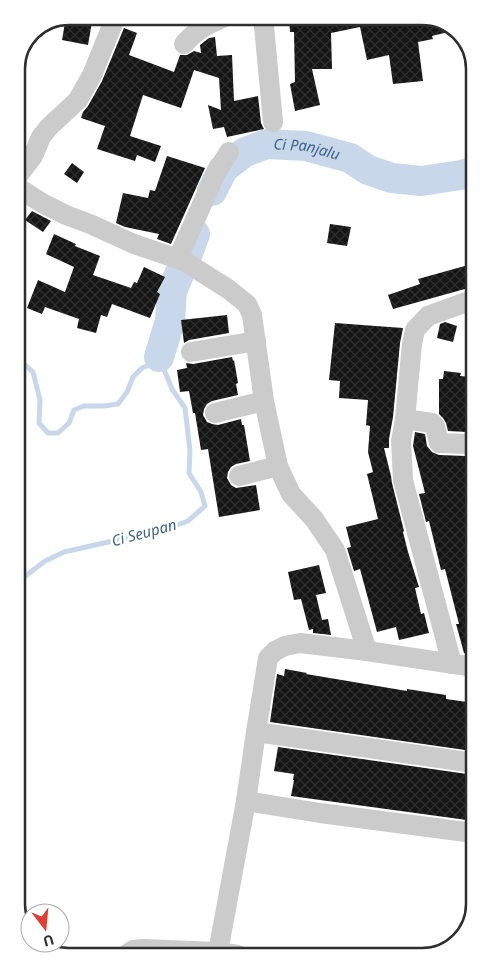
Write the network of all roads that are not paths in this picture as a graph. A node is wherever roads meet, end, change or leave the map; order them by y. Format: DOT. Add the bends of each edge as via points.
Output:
graph roads {
  1 [pos="112,25"];
  2 [pos="208,25"];
  3 [pos="264,25"];
  4 [pos="184,44"];
  5 [pos="273,122"];
  6 [pos="229,152"];
  7 [pos="25,166"];
  8 [pos="25,192"];
  9 [pos="181,260"];
  10 [pos="466,302"];
  11 [pos="256,341"];
  12 [pos="190,352"];
  13 [pos="264,400"];
  14 [pos="214,413"];
  15 [pos="405,419"];
  16 [pos="466,444"];
  17 [pos="278,466"];
  18 [pos="239,476"];
  19 [pos="367,651"];
  20 [pos="452,664"];
  21 [pos="466,666"];
  22 [pos="256,732"];
  23 [pos="466,762"];
  24 [pos="246,801"];
  25 [pos="466,832"];
  26 [pos="219,948"];
  1 -- 7 [label="street" via="78,100 48,127"];
  2 -- 4 [label="street" via="197,30"];
  3 -- 5 [label="street"];
  6 -- 9 [label="street" via="216,173"];
  8 -- 9 [label="street" via="66,215"];
  9 -- 11 [label="street" via="247,304"];
  10 -- 15 [label="street" via="428,316 415,330"];
  11 -- 12 [label="street"];
  11 -- 13 [label="street"];
  13 -- 14 [label="street"];
  13 -- 17 [label="street"];
  15 -- 16 [label="street" via="432,423 439,443"];
  15 -- 20 [label="street" via="401,441 403,480"];
  17 -- 18 [label="street"];
  17 -- 19 [label="street" via="291,494 336,550"];
  19 -- 20 [label="street"];
  19 -- 22 [label="street" via="300,643 275,651 268,658"];
  20 -- 21 [label="street"];
  22 -- 23 [label="street"];
  22 -- 24 [label="street"];
  24 -- 25 [label="street"];
  24 -- 26 [label="street"];
}
